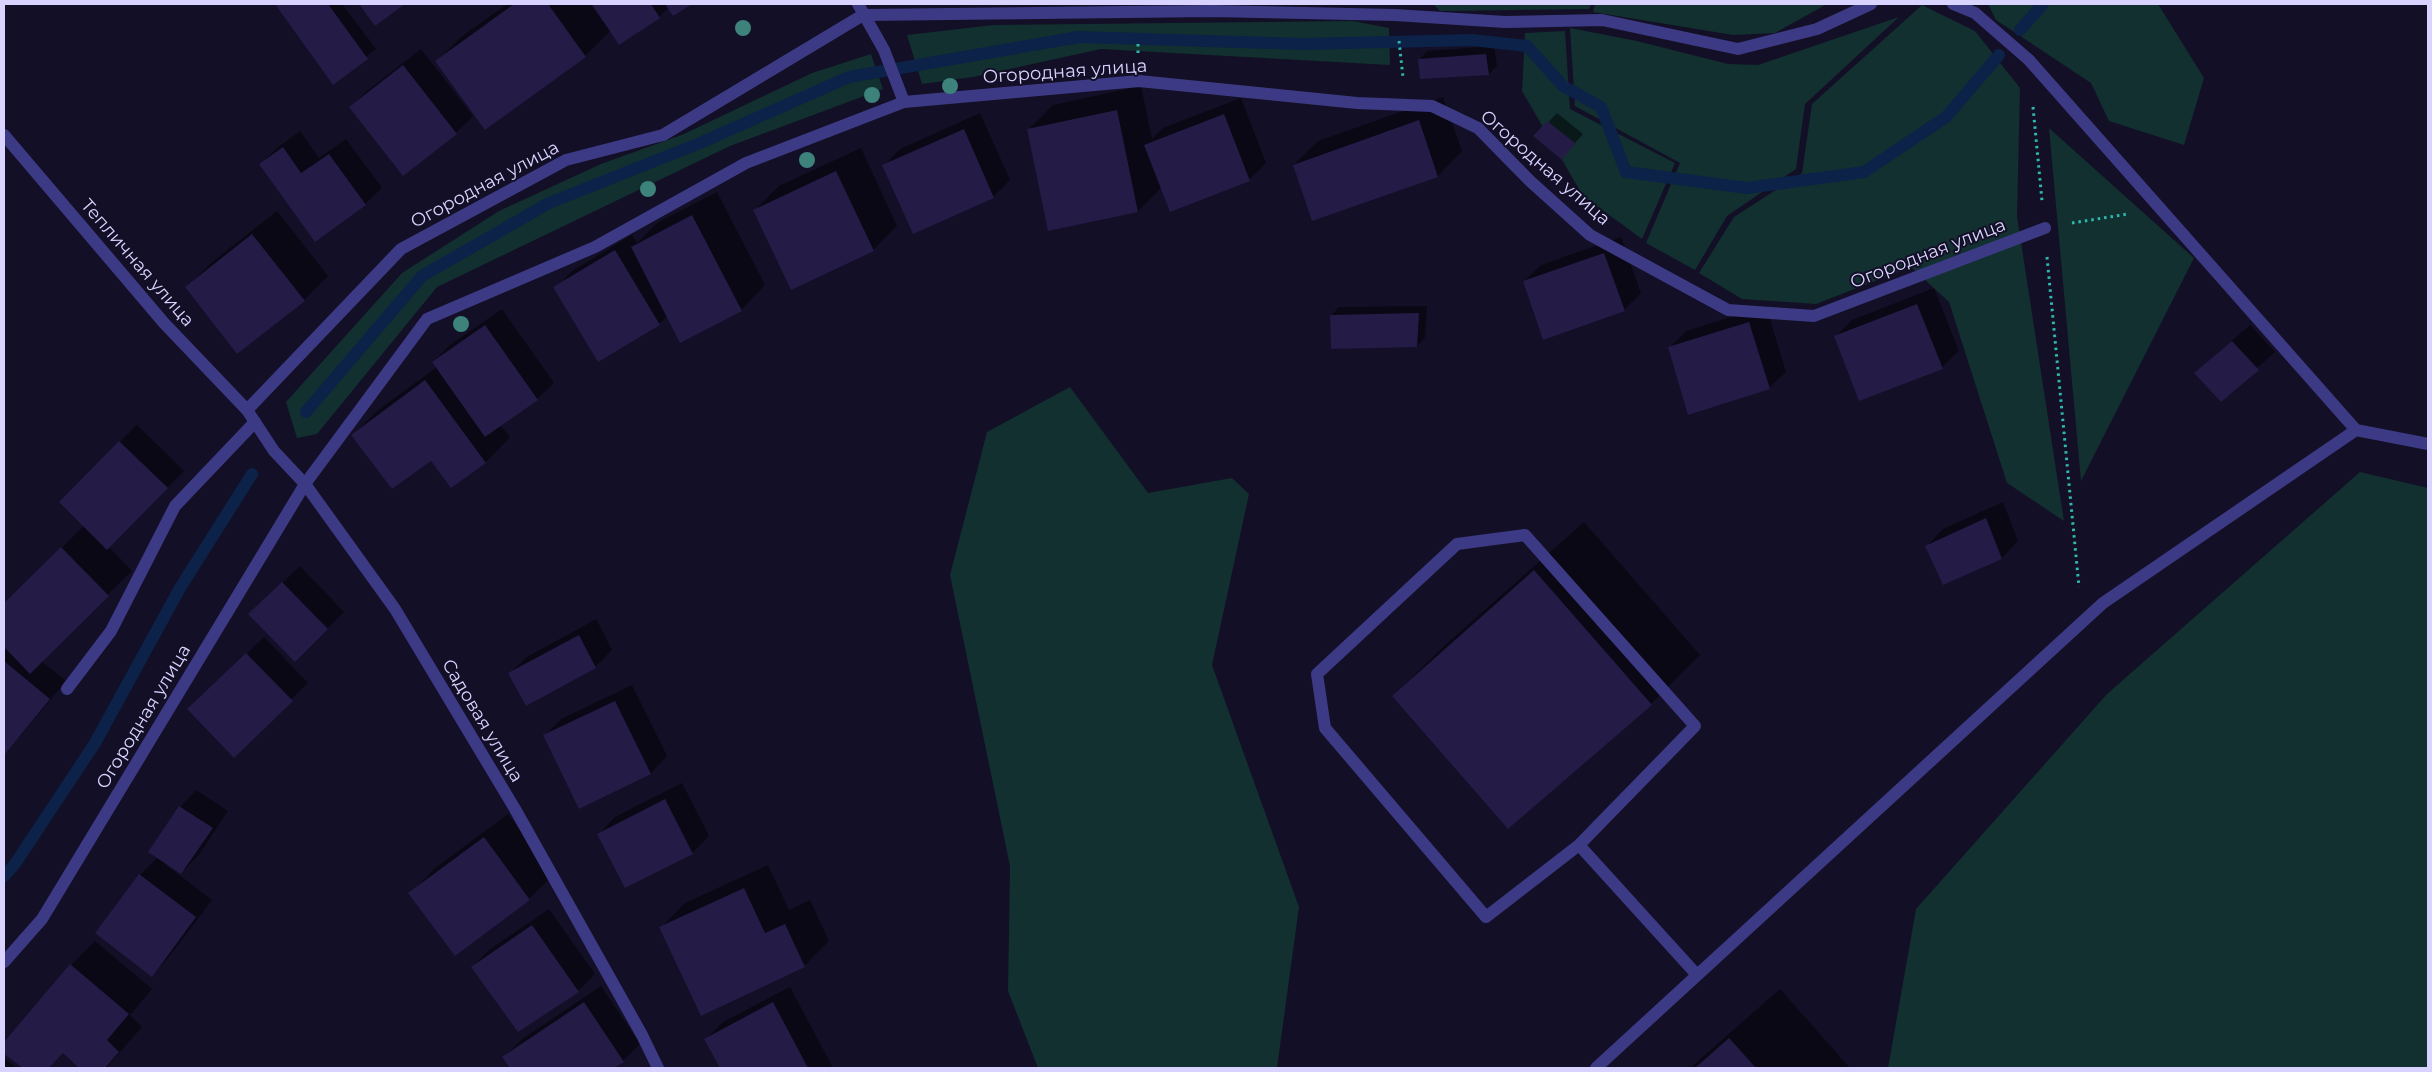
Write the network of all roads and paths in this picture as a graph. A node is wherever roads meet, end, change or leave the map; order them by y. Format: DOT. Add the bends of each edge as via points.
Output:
graph roads {
  1 [pos="1871,4"];
  2 [pos="1953,4"];
  3 [pos="861,9"];
  4 [pos="2029,60"];
  5 [pos="904,102"];
  6 [pos="4,135"];
  7 [pos="2160,208"];
  8 [pos="2045,228"];
  9 [pos="247,410"];
  10 [pos="255,422"];
  11 [pos="2356,430"];
  12 [pos="2428,444"];
  13 [pos="305,484"];
  14 [pos="2083,623"];
  15 [pos="67,689"];
  16 [pos="1579,845"];
  17 [pos="4,962"];
  18 [pos="1698,975"];
  19 [pos="658,1068"];
  20 [pos="1596,1068"];
  1 -- 3 [label="street" via="1817,28 1738,49 1602,20 1505,22 1396,14"];
  2 -- 4 [label="street" via="1975,13"];
  3 -- 5 [label="street" via="884,50"];
  3 -- 9 [label="street, Огородная улица" via="663,135 566,160 401,249"];
  4 -- 7 [label="street"];
  4 -- 8 [label="path"];
  5 -- 8 [label="street, Огородная улица" via="1139,81 1357,103 1432,106 1478,128 1530,182 1590,235 1728,310 1814,316"];
  5 -- 13 [label="street, Огородная улица" via="746,163 595,247 427,319"];
  6 -- 9 [label="street, Тепличная улица" via="164,323"];
  7 -- 8 [label="path"];
  7 -- 11 [label="street"];
  8 -- 14 [label="path"];
  9 -- 10 [label="street, Садовая улица"];
  10 -- 13 [label="street, Садовая улица" via="274,451"];
  10 -- 15 [label="street" via="175,506 111,631"];
  11 -- 12 [label="street"];
  11 -- 14 [label="street" via="2103,603"];
  13 -- 17 [label="street, Огородная улица" via="42,919"];
  13 -- 19 [label="street, Садовая улица" via="395,609 515,809"];
  14 -- 18 [label="street"];
  16 -- 16 [label="street" via="1486,917 1324,728 1317,674 1457,544 1525,536 1695,726"];
  16 -- 18 [label="street"];
  18 -- 20 [label="street"];
}
